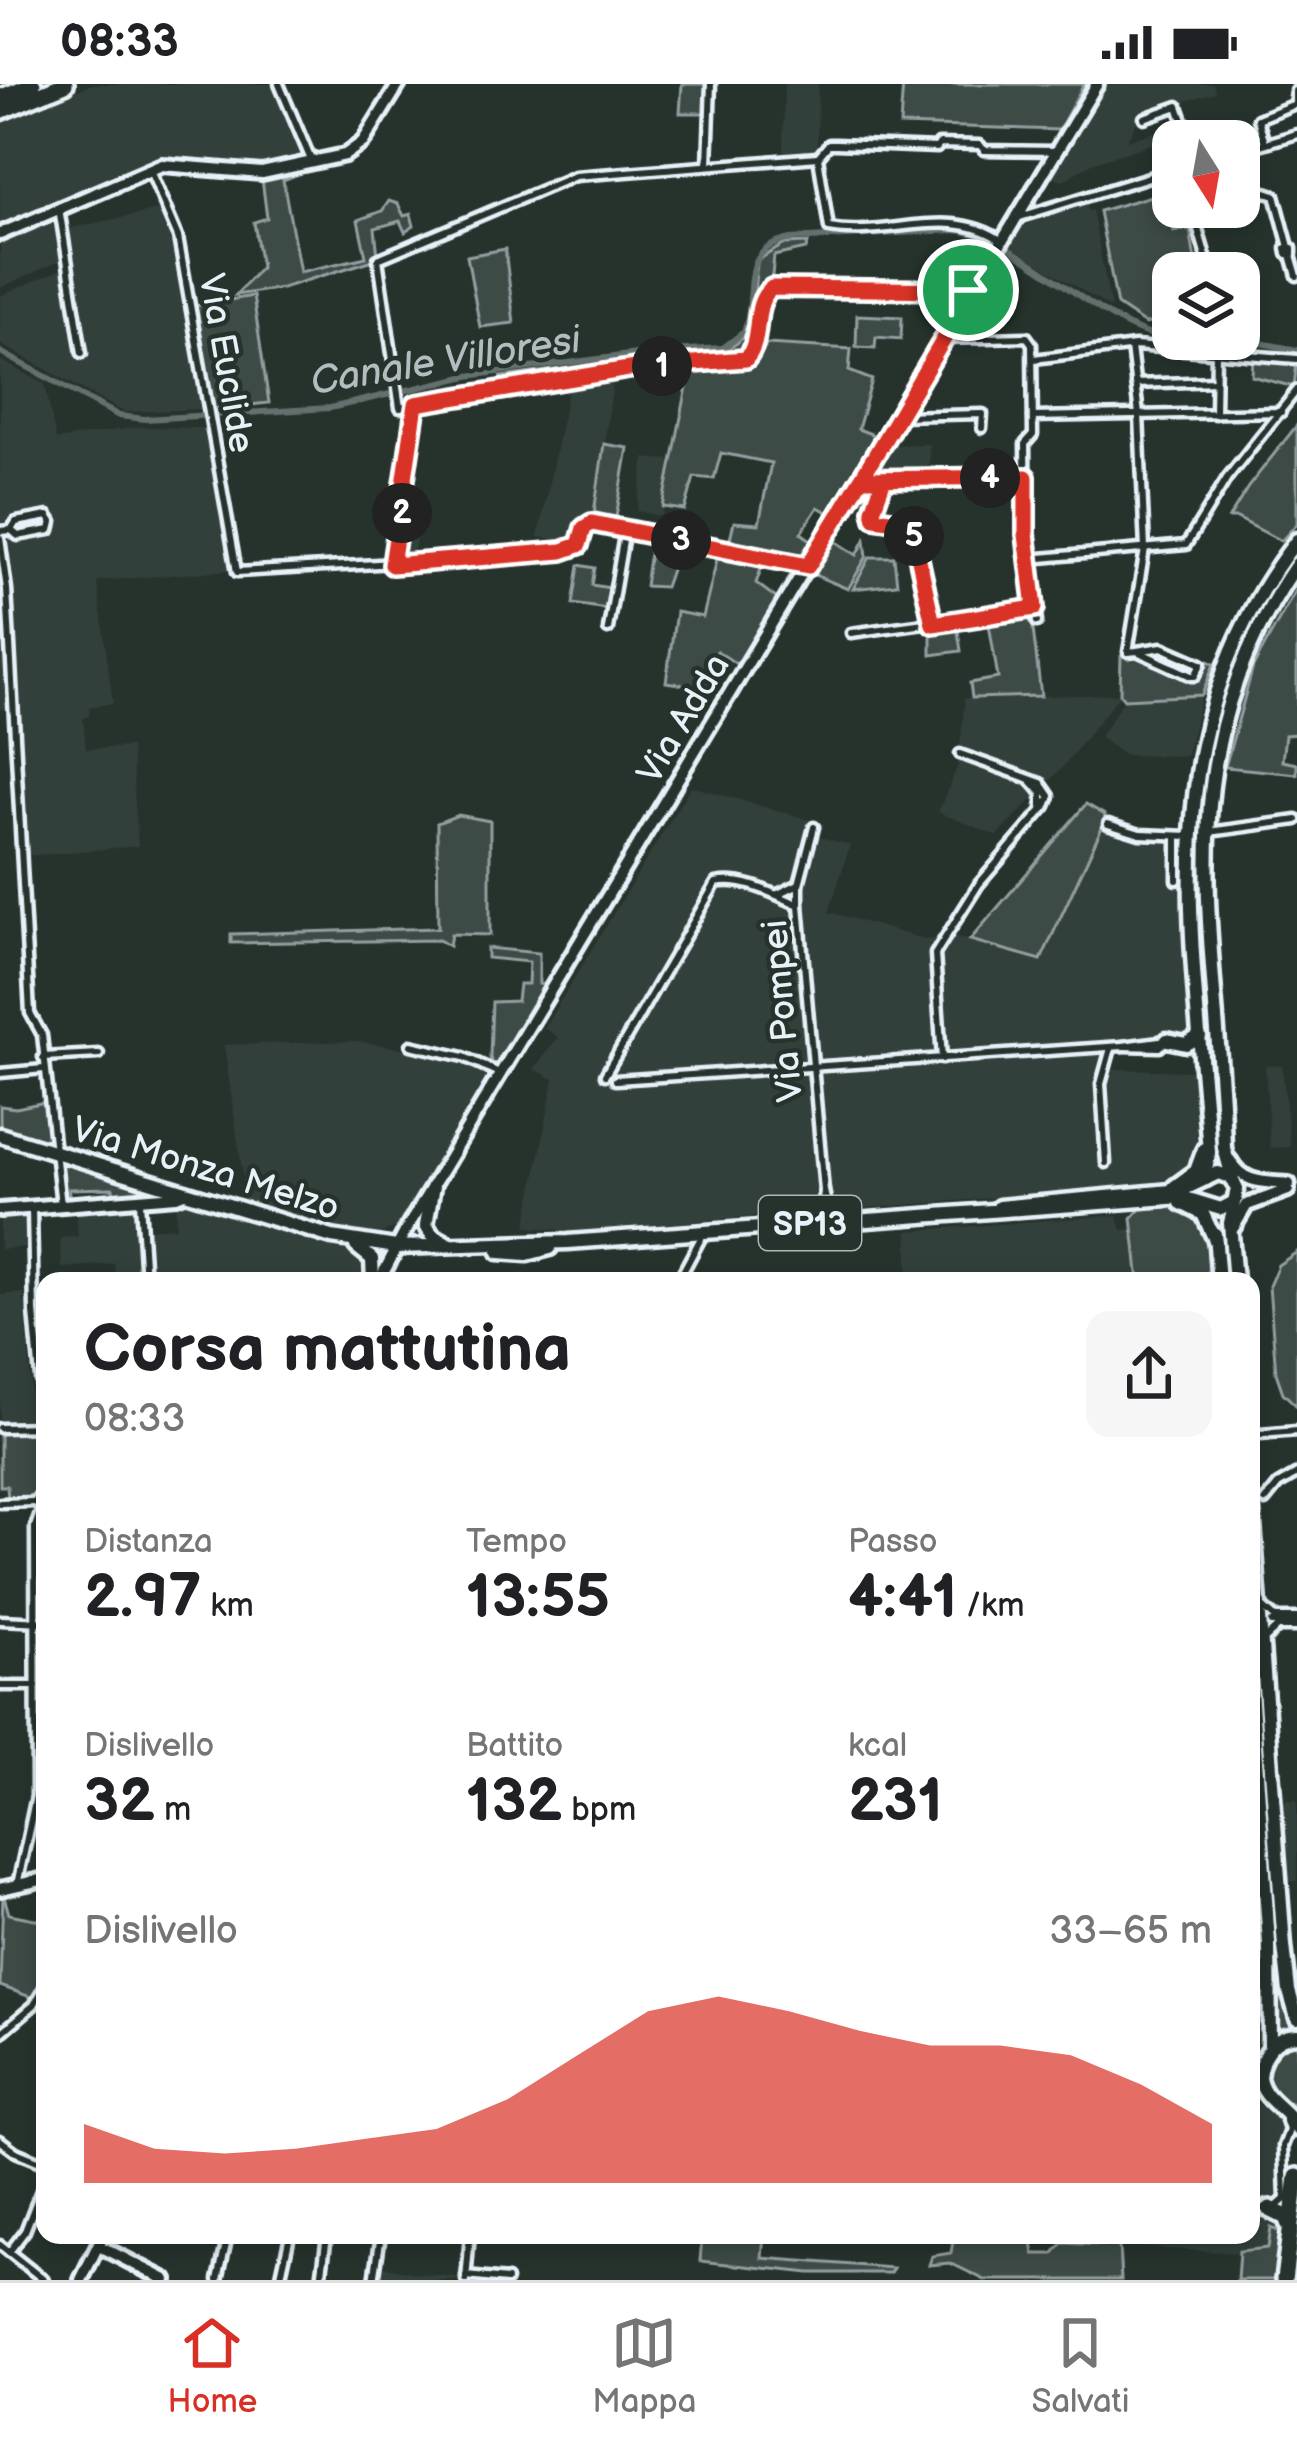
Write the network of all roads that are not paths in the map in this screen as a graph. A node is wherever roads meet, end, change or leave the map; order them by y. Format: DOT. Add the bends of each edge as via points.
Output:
graph roads {
  1 [pos="33,84"];
  2 [pos="64,84"];
  3 [pos="280,84"];
  4 [pos="398,84"];
  5 [pos="711,84"];
  6 [pos="1097,84"];
  7 [pos="1294,88"];
  8 [pos="0,98"];
  9 [pos="0,111"];
  10 [pos="1144,118"];
  11 [pos="1183,120"];
  12 [pos="1296,135"];
  13 [pos="1264,143"];
  14 [pos="1260,144"];
  15 [pos="1058,152"];
  16 [pos="818,157"];
  17 [pos="311,164"];
  18 [pos="708,164"];
  19 [pos="149,170"];
  20 [pos="1152,178"];
  21 [pos="1260,194"];
  22 [pos="1030,196"];
  23 [pos="59,208"];
  24 [pos="1040,211"];
  25 [pos="1016,218"];
  26 [pos="0,234"];
  27 [pos="999,246"];
  28 [pos="1292,249"];
  29 [pos="1297,276"];
  30 [pos="973,290"];
  31 [pos="943,339"];
  32 [pos="1131,347"];
  33 [pos="1152,348"];
  34 [pos="82,353"];
  35 [pos="1260,355"];
  36 [pos="1034,359"];
  37 [pos="1297,359"];
  38 [pos="1216,360"];
  39 [pos="1215,381"];
  40 [pos="1134,384"];
  41 [pos="1297,390"];
  42 [pos="416,404"];
  43 [pos="1282,412"];
  44 [pos="1215,414"];
  45 [pos="899,416"];
  46 [pos="1139,416"];
  47 [pos="1033,417"];
  48 [pos="982,428"];
  49 [pos="1026,477"];
  50 [pos="861,479"];
  51 [pos="884,479"];
  52 [pos="10,530"];
  53 [pos="625,530"];
  54 [pos="0,534"];
  55 [pos="1297,539"];
  56 [pos="1144,549"];
  57 [pos="1029,559"];
  58 [pos="1297,564"];
  59 [pos="392,565"];
  60 [pos="808,566"];
  61 [pos="1035,608"];
  62 [pos="1037,622"];
  63 [pos="933,624"];
  64 [pos="608,629"];
  65 [pos="851,633"];
  66 [pos="1137,651"];
  67 [pos="960,754"];
  68 [pos="1297,820"];
  69 [pos="1108,824"];
  70 [pos="814,827"];
  71 [pos="1205,832"];
  72 [pos="1183,836"];
  73 [pos="1177,880"];
  74 [pos="799,884"];
  75 [pos="778,894"];
  76 [pos="799,905"];
  77 [pos="1200,1036"];
  78 [pos="1167,1040"];
  79 [pos="410,1045"];
  80 [pos="1111,1048"];
  81 [pos="99,1054"];
  82 [pos="43,1057"];
  83 [pos="942,1059"];
  84 [pos="813,1068"];
  85 [pos="44,1069"];
  86 [pos="0,1073"];
  87 [pos="502,1075"];
  88 [pos="605,1075"];
  89 [pos="616,1080"];
  90 [pos="1223,1120"];
  91 [pos="1207,1124"];
  92 [pos="0,1136"];
  93 [pos="55,1152"];
  94 [pos="1106,1163"];
  95 [pos="1233,1179"];
  96 [pos="1205,1180"];
  97 [pos="433,1186"];
  98 [pos="1293,1187"];
  99 [pos="186,1192"];
  100 [pos="1142,1192"];
  101 [pos="1156,1198"];
  102 [pos="140,1199"];
  103 [pos="1235,1201"];
  104 [pos="1206,1203"];
  105 [pos="61,1204"];
  106 [pos="32,1207"];
  107 [pos="999,1208"];
  108 [pos="0,1210"];
  109 [pos="826,1222"];
  110 [pos="621,1238"];
  111 [pos="701,1238"];
  112 [pos="350,1242"];
  113 [pos="1224,1242"];
  114 [pos="458,1245"];
  115 [pos="525,1246"];
  116 [pos="396,1247"];
  117 [pos="144,1272"];
  118 [pos="374,1272"];
  119 [pos="381,1272"];
  120 [pos="683,1272"];
  121 [pos="1220,1272"];
  122 [pos="1232,1272"];
  123 [pos="34,1300"];
  124 [pos="36,1321"];
  125 [pos="0,1428"];
  126 [pos="36,1430"];
  127 [pos="1297,1431"];
  128 [pos="1260,1432"];
  129 [pos="1297,1474"];
  130 [pos="1260,1497"];
  131 [pos="0,1503"];
  132 [pos="36,1507"];
  133 [pos="1260,1598"];
  134 [pos="1260,1613"];
  135 [pos="0,1620"];
  136 [pos="36,1622"];
  137 [pos="1272,1622"];
  138 [pos="1297,1623"];
  139 [pos="1262,1648"];
  140 [pos="0,1686"];
  141 [pos="36,1686"];
  142 [pos="1260,1807"];
  143 [pos="34,1810"];
  144 [pos="1264,1871"];
  145 [pos="36,1881"];
  146 [pos="1260,1883"];
  147 [pos="17,1885"];
  148 [pos="0,1889"];
  149 [pos="1260,1924"];
  150 [pos="1268,1933"];
  151 [pos="1284,1946"];
  152 [pos="1260,1963"];
  153 [pos="1270,1979"];
  154 [pos="1297,1990"];
  155 [pos="36,2002"];
  156 [pos="34,2005"];
  157 [pos="1297,2018"];
  158 [pos="0,2034"];
  159 [pos="1297,2035"];
  160 [pos="1270,2048"];
  161 [pos="1260,2063"];
  162 [pos="1260,2090"];
  163 [pos="1285,2107"];
  164 [pos="1297,2129"];
  165 [pos="0,2140"];
  166 [pos="36,2160"];
  167 [pos="1297,2177"];
  168 [pos="36,2204"];
  169 [pos="1260,2209"];
  170 [pos="1270,2209"];
  171 [pos="1292,2233"];
  172 [pos="99,2244"];
  173 [pos="108,2244"];
  174 [pos="226,2244"];
  175 [pos="288,2244"];
  176 [pos="326,2244"];
  177 [pos="380,2244"];
  178 [pos="469,2244"];
  179 [pos="0,2245"];
  180 [pos="9,2252"];
  181 [pos="1297,2260"];
  182 [pos="466,2278"];
  183 [pos="44,2280"];
  184 [pos="79,2280"];
  185 [pos="166,2280"];
  186 [pos="218,2280"];
  187 [pos="280,2280"];
  188 [pos="320,2280"];
  189 [pos="374,2280"];
  190 [pos="507,2280"];
  191 [pos="1289,2280"];
  1 -- 8 [label="highway"];
  2 -- 9 [label="highway"];
  3 -- 17 [label="street"];
  4 -- 17 [label="main road" via="357,149"];
  5 -- 18 [label="street"];
  6 -- 15 [label="main road, Via Adda"];
  7 -- 13 [label="street" via="1295,104 1258,118"];
  10 -- 11 [label="street" via="1178,106"];
  12 -- 13 [label="street"];
  13 -- 14 [label="street"];
  15 -- 16 [label="street" via="829,144"];
  15 -- 22 [label="main road, Via Adda"];
  16 -- 18 [label="street"];
  16 -- 27 [label="street" via="829,228 959,223 982,228"];
  17 -- 19 [label="main road" via="262,173 171,164"];
  18 -- 42 [label="street" via="575,176 378,260 400,408"];
  19 -- 23 [label="main road"];
  19 -- 59 [label="street, Via Euclide" via="178,238 237,572"];
  20 -- 24 [label="street"];
  21 -- 28 [label="street" via="1275,195"];
  22 -- 24 [label="street"];
  22 -- 25 [label="main road, Via Adda"];
  23 -- 26 [label="main road"];
  23 -- 34 [label="street"];
  24 -- 25 [label="street"];
  25 -- 27 [label="main road, Via Adda"];
  27 -- 30 [label="main road, Via Adda"];
  28 -- 29 [label="street"];
  30 -- 31 [label="main road, Via Adda"];
  30 -- 42 [label="street" via="772,288 761,299 746,359 641,367"];
  31 -- 36 [label="street" via="1027,337"];
  31 -- 45 [label="main road, Via Adda"];
  32 -- 33 [label="street"];
  32 -- 36 [label="street"];
  32 -- 40 [label="street"];
  35 -- 37 [label="street"];
  36 -- 47 [label="street"];
  38 -- 39 [label="street"];
  39 -- 40 [label="street"];
  39 -- 44 [label="street"];
  40 -- 46 [label="street"];
  41 -- 43 [label="street"];
  42 -- 59 [label="street"];
  43 -- 44 [label="street"];
  43 -- 56 [label="street" via="1236,465 1186,545"];
  44 -- 46 [label="street"];
  45 -- 48 [label="street" via="982,414"];
  45 -- 50 [label="main road, Via Adda"];
  46 -- 47 [label="street"];
  46 -- 56 [label="street"];
  47 -- 49 [label="street"];
  49 -- 51 [label="street"];
  49 -- 57 [label="street"];
  50 -- 51 [label="street"];
  50 -- 60 [label="main road, Via Adda"];
  51 -- 63 [label="street" via="874,516 911,523"];
  52 -- 52 [label="street" via="50,530 52,522 47,516"];
  52 -- 54 [label="street"];
  53 -- 59 [label="street" via="592,523 579,545 538,555"];
  53 -- 60 [label="street"];
  53 -- 64 [label="street"];
  54 -- 82 [label="street" via="29,997"];
  55 -- 72 [label="main road" via="1222,672"];
  56 -- 57 [label="street"];
  56 -- 66 [label="street" via="1128,652"];
  57 -- 61 [label="street"];
  58 -- 71 [label="main road" via="1236,682 1213,762"];
  60 -- 87 [label="main road, Via Adda"];
  61 -- 62 [label="street"];
  61 -- 63 [label="street"];
  63 -- 65 [label="street"];
  66 -- 66 [label="street" via="1191,676 1201,664 1162,647"];
  67 -- 83 [label="street" via="1049,792 935,954"];
  68 -- 71 [label="street"];
  69 -- 72 [label="street"];
  70 -- 74 [label="street, Via Pompei"];
  71 -- 90 [label="main road"];
  72 -- 73 [label="street"];
  72 -- 77 [label="main road"];
  74 -- 75 [label="street"];
  74 -- 76 [label="street, Via Pompei"];
  75 -- 76 [label="street"];
  75 -- 88 [label="street" via="730,881 712,886"];
  76 -- 84 [label="street, Via Pompei"];
  77 -- 78 [label="main road" via="1190,1044"];
  77 -- 91 [label="main road"];
  78 -- 80 [label="street"];
  79 -- 87 [label="street"];
  80 -- 83 [label="street"];
  80 -- 94 [label="street" via="1101,1082"];
  81 -- 82 [label="street"];
  82 -- 85 [label="street"];
  83 -- 84 [label="street"];
  84 -- 89 [label="street"];
  84 -- 109 [label="street, Via Pompei"];
  85 -- 86 [label="street"];
  85 -- 93 [label="street"];
  87 -- 97 [label="main road, Via Adda"];
  90 -- 95 [label="main road"];
  90 -- 98 [label="main road" via="1236,1171"];
  91 -- 96 [label="main road"];
  91 -- 100 [label="main road" via="1192,1176"];
  92 -- 93 [label="main road, Via Monza Melzo / SP13"];
  93 -- 99 [label="main road, Via Monza Melzo / SP13"];
  93 -- 105 [label="street"];
  95 -- 96 [label="main road" via="1217,1173"];
  95 -- 98 [label="main road"];
  95 -- 103 [label="main road"];
  96 -- 100 [label="main road"];
  96 -- 104 [label="main road"];
  97 -- 114 [label="main road" via="426,1225"];
  97 -- 116 [label="main road, Via Adda"];
  98 -- 103 [label="main road"];
  98 -- 113 [label="main road" via="1242,1209"];
  99 -- 102 [label="main road"];
  99 -- 112 [label="main road, Via Monza Melzo / SP13"];
  100 -- 107 [label="main road"];
  101 -- 104 [label="main road"];
  101 -- 107 [label="main road"];
  101 -- 113 [label="main road" via="1203,1214"];
  102 -- 105 [label="main road"];
  102 -- 117 [label="street"];
  103 -- 104 [label="main road" via="1221,1209"];
  103 -- 113 [label="main road"];
  104 -- 113 [label="main road"];
  105 -- 106 [label="main road"];
  106 -- 108 [label="main road"];
  106 -- 123 [label="street"];
  107 -- 109 [label="main road, SP13"];
  109 -- 110 [label="main road, SP13"];
  110 -- 115 [label="main road, SP13"];
  110 -- 115 [label="main road, SP13"];
  111 -- 120 [label="street"];
  112 -- 116 [label="main road, Via Monza Melzo / SP13"];
  112 -- 118 [label="main road" via="372,1259"];
  113 -- 121 [label="main road"];
  113 -- 122 [label="main road"];
  114 -- 115 [label="main road, SP13"];
  114 -- 115 [label="main road, SP13"];
  114 -- 116 [label="main road, SP13"];
  116 -- 119 [label="main road, Via Adda"];
  123 -- 124 [label="street"];
  125 -- 126 [label="street"];
  127 -- 128 [label="street"];
  129 -- 130 [label="street"];
  131 -- 132 [label="street"];
  133 -- 138 [label="street" via="1270,1616"];
  134 -- 139 [label="main road"];
  135 -- 136 [label="street"];
  137 -- 138 [label="street"];
  138 -- 139 [label="street" via="1272,1629"];
  139 -- 151 [label="main road"];
  140 -- 141 [label="street"];
  141 -- 143 [label="street"];
  142 -- 144 [label="main road"];
  143 -- 147 [label="street"];
  144 -- 146 [label="street"];
  144 -- 150 [label="main road"];
  145 -- 147 [label="main road"];
  147 -- 148 [label="main road"];
  149 -- 150 [label="street"];
  150 -- 153 [label="main road"];
  151 -- 154 [label="main road"];
  151 -- 157 [label="main road"];
  152 -- 153 [label="street"];
  153 -- 160 [label="main road"];
  155 -- 156 [label="street"];
  156 -- 158 [label="street"];
  159 -- 160 [label="main road"];
  160 -- 161 [label="main road"];
  162 -- 163 [label="main road"];
  163 -- 164 [label="main road"];
  163 -- 170 [label="street" via="1285,2199"];
  165 -- 166 [label="street"];
  167 -- 171 [label="highway"];
  168 -- 180 [label="street"];
  169 -- 170 [label="street"];
  170 -- 171 [label="highway" via="1286,2217"];
  171 -- 191 [label="highway"];
  172 -- 184 [label="main road"];
  173 -- 185 [label="main road"];
  174 -- 186 [label="street"];
  175 -- 187 [label="street"];
  176 -- 188 [label="street"];
  177 -- 189 [label="street"];
  178 -- 182 [label="street"];
  179 -- 180 [label="street"];
  180 -- 183 [label="street"];
  181 -- 191 [label="highway"];
  182 -- 190 [label="street"];
}
